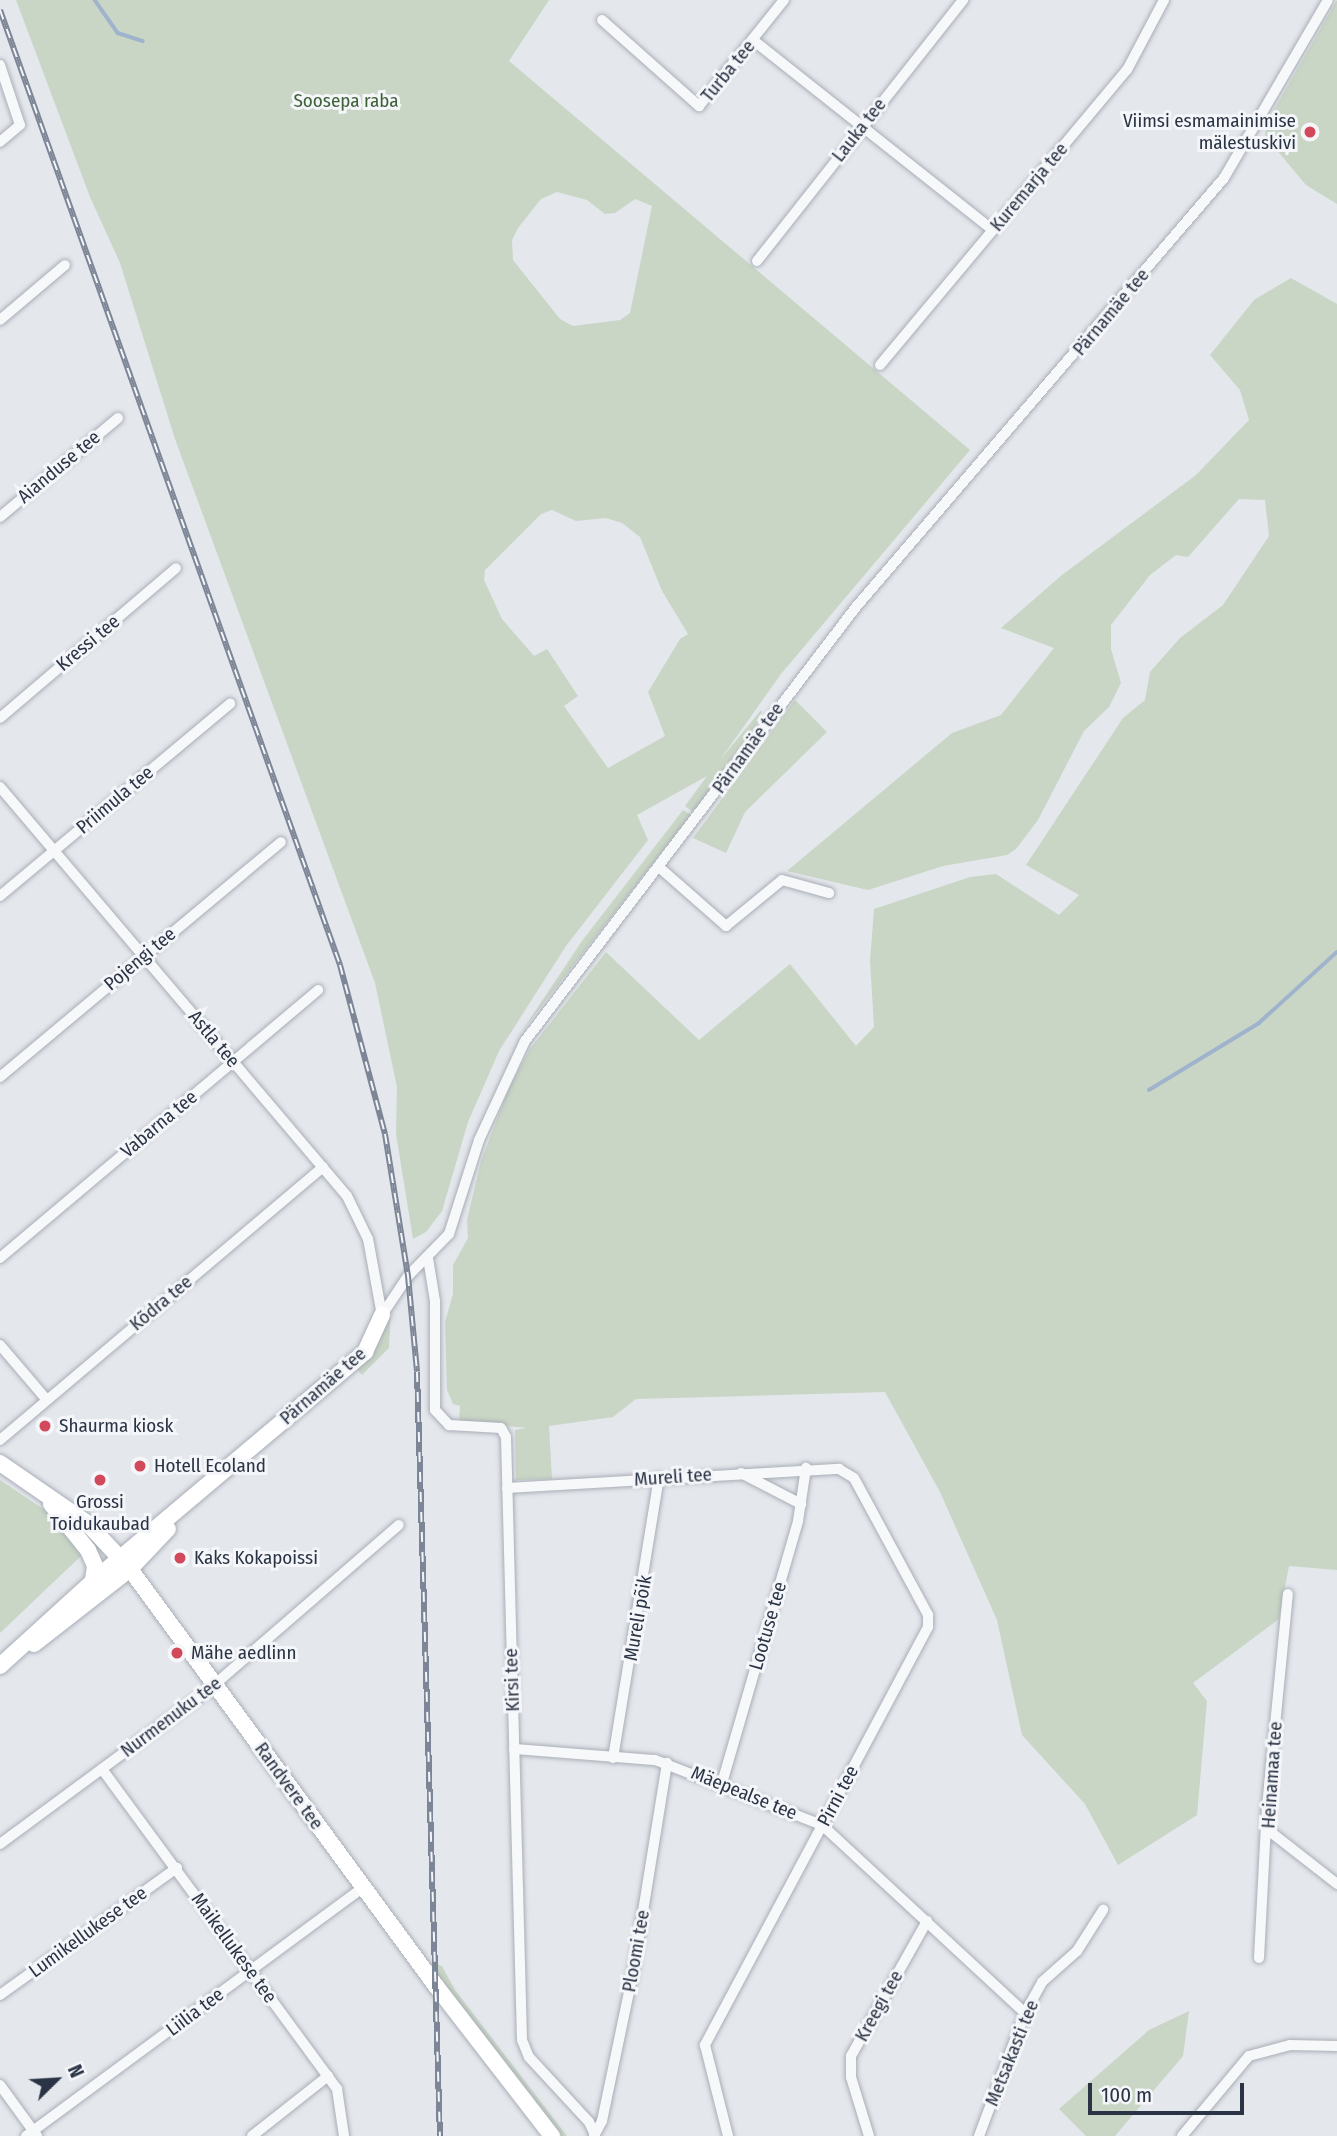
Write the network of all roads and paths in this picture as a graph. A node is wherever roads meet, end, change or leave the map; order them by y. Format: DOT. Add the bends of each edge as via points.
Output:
graph roads {
  1 [pos="785,0"];
  2 [pos="963,0"];
  3 [pos="1164,0"];
  4 [pos="1328,0"];
  5 [pos="602,20"];
  6 [pos="753,40"];
  7 [pos="0,65"];
  8 [pos="863,126"];
  9 [pos="0,142"];
  10 [pos="993,230"];
  11 [pos="757,261"];
  12 [pos="65,265"];
  13 [pos="0,320"];
  14 [pos="880,365"];
  15 [pos="118,418"];
  16 [pos="0,517"];
  17 [pos="176,568"];
  18 [pos="230,704"];
  19 [pos="0,718"];
  20 [pos="0,787"];
  21 [pos="281,842"];
  22 [pos="54,851"];
  23 [pos="660,868"];
  24 [pos="829,893"];
  25 [pos="0,896"];
  26 [pos="143,956"];
  27 [pos="318,990"];
  28 [pos="233,1062"];
  29 [pos="0,1077"];
  30 [pos="323,1167"];
  31 [pos="0,1258"];
  32 [pos="428,1258"];
  33 [pos="382,1315"];
  34 [pos="0,1345"];
  35 [pos="46,1399"];
  36 [pos="0,1440"];
  37 [pos="0,1463"];
  38 [pos="806,1468"];
  39 [pos="839,1469"];
  40 [pos="741,1473"];
  41 [pos="659,1478"];
  42 [pos="507,1489"];
  43 [pos="40,1492"];
  44 [pos="801,1504"];
  45 [pos="399,1525"];
  46 [pos="125,1564"];
  47 [pos="93,1581"];
  48 [pos="1288,1594"];
  49 [pos="0,1666"];
  50 [pos="215,1684"];
  51 [pos="514,1749"];
  52 [pos="613,1758"];
  53 [pos="667,1763"];
  54 [pos="102,1769"];
  55 [pos="722,1783"];
  56 [pos="822,1825"];
  57 [pos="1268,1830"];
  58 [pos="0,1844"];
  59 [pos="177,1868"];
  60 [pos="1337,1884"];
  61 [pos="364,1887"];
  62 [pos="1103,1910"];
  63 [pos="928,1921"];
  64 [pos="1259,1958"];
  65 [pos="250,1971"];
  66 [pos="0,1995"];
  67 [pos="1025,2013"];
  68 [pos="1337,2046"];
  69 [pos="328,2076"];
  70 [pos="0,2085"];
  71 [pos="32,2134"];
  72 [pos="594,2135"];
  73 [pos="252,2136"];
  74 [pos="344,2136"];
  75 [pos="552,2136"];
  76 [pos="728,2136"];
  77 [pos="869,2136"];
  78 [pos="979,2136"];
  79 [pos="1182,2136"];
  1 -- 6 [label="street, Turba tee"];
  2 -- 8 [label="street, Lauka tee"];
  3 -- 10 [label="street, Kuremarja tee" via="1127,70"];
  4 -- 23 [label="street, Pärnamäe tee" via="1224,177 856,607"];
  5 -- 6 [label="street, Turba tee" via="699,106"];
  6 -- 8 [label="street"];
  7 -- 9 [label="street" via="20,125"];
  8 -- 10 [label="street"];
  8 -- 11 [label="street, Lauka tee"];
  10 -- 14 [label="street, Kuremarja tee"];
  12 -- 13 [label="street"];
  15 -- 16 [label="street, Aianduse tee"];
  17 -- 19 [label="street, Kressi tee"];
  18 -- 22 [label="street, Priimula tee"];
  20 -- 22 [label="street, Astla tee"];
  21 -- 26 [label="street, Pojengi tee"];
  22 -- 25 [label="street, Priimula tee"];
  22 -- 26 [label="street, Astla tee"];
  23 -- 24 [label="street" via="726,926 782,880"];
  23 -- 32 [label="street, Pärnamäe tee" via="525,1041 479,1140 449,1234"];
  26 -- 28 [label="street, Astla tee"];
  26 -- 29 [label="street, Pojengi tee"];
  27 -- 28 [label="street, Vabarna tee"];
  28 -- 30 [label="street, Astla tee"];
  28 -- 31 [label="street, Vabarna tee"];
  30 -- 33 [label="street, Astla tee" via="362,1220"];
  30 -- 35 [label="street, Kõdra tee"];
  32 -- 33 [label="street, Pärnamäe tee" via="408,1276"];
  32 -- 42 [label="street, Kirsi tee" via="435,1301 435,1410 453,1427 503,1430"];
  33 -- 46 [label="main road, Pärnamäe tee" via="365,1352"];
  34 -- 35 [label="street"];
  35 -- 36 [label="street, Kõdra tee"];
  37 -- 43 [label="main road, Randvere tee"];
  38 -- 39 [label="street, Mureli tee"];
  38 -- 40 [label="street, Mureli tee"];
  38 -- 44 [label="street, Lootuse tee"];
  39 -- 56 [label="street, Pirni tee" via="854,1478 922,1603 928,1626"];
  40 -- 41 [label="street, Mureli tee"];
  40 -- 44 [label="street"];
  41 -- 42 [label="street, Mureli tee"];
  41 -- 52 [label="street, Mureli põik"];
  42 -- 51 [label="street, Kirsi tee"];
  43 -- 46 [label="main road, Randvere tee" via="87,1524"];
  43 -- 47 [label="main road" via="88,1550 94,1561"];
  44 -- 55 [label="street, Lootuse tee"];
  45 -- 50 [label="street, Nurmenuku tee"];
  46 -- 47 [label="main road, Pärnamäe tee"];
  46 -- 49 [label="main road, Pärnamäe tee" via="53,1632"];
  46 -- 50 [label="main road, Randvere tee"];
  47 -- 49 [label="main road, Pärnamäe tee"];
  48 -- 57 [label="street, Heinamaa tee"];
  50 -- 54 [label="street, Nurmenuku tee"];
  50 -- 61 [label="main road, Randvere tee"];
  51 -- 52 [label="street, Mäepealse tee"];
  51 -- 72 [label="street, Kirsi tee" via="522,2040 529,2057 589,2122"];
  52 -- 53 [label="street, Mäepealse tee"];
  53 -- 55 [label="street, Mäepealse tee"];
  53 -- 72 [label="street, Ploomi tee" via="633,1973 602,2121"];
  54 -- 58 [label="street, Nurmenuku tee"];
  54 -- 59 [label="street, Maikellukese tee"];
  55 -- 56 [label="street, Mäepealse tee"];
  56 -- 63 [label="street, Mäepealse tee"];
  56 -- 76 [label="street, Pirni tee" via="705,2045"];
  57 -- 60 [label="street"];
  57 -- 64 [label="street, Heinamaa tee"];
  59 -- 65 [label="street, Maikellukese tee"];
  59 -- 66 [label="street, Lumikellukese tee"];
  61 -- 65 [label="street, Liilia tee"];
  61 -- 75 [label="main road, Randvere tee"];
  62 -- 67 [label="street, Metsakasti tee" via="1077,1951 1042,1982"];
  63 -- 67 [label="street, Mäepealse tee"];
  63 -- 77 [label="street, Kreegi tee" via="851,2056 851,2077"];
  65 -- 69 [label="street, Maikellukese tee"];
  65 -- 71 [label="street, Liilia tee"];
  67 -- 78 [label="street, Metsakasti tee"];
  68 -- 79 [label="street" via="1290,2045 1249,2056"];
  69 -- 73 [label="street"];
  69 -- 74 [label="street, Maikellukese tee" via="337,2089"];
  70 -- 71 [label="street"];
}
